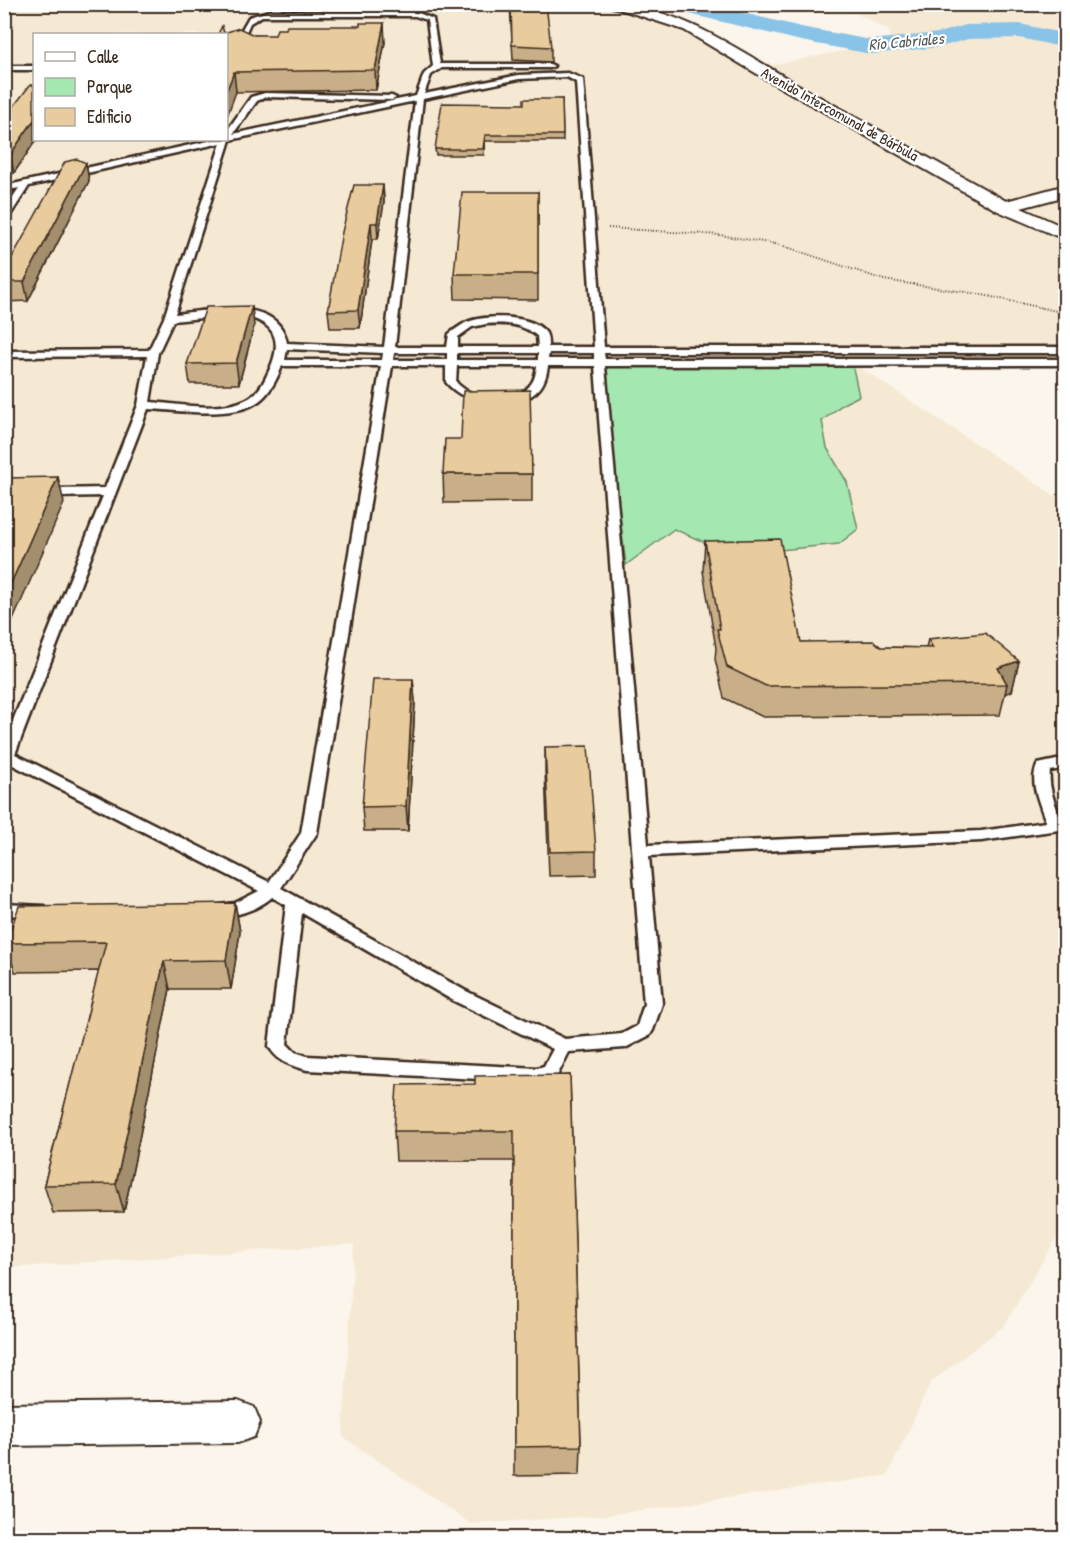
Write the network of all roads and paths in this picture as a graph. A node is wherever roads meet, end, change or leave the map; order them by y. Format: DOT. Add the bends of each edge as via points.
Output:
graph roads {
  1 [pos="610,4"];
  2 [pos="626,4"];
  3 [pos="228,47"];
  4 [pos="436,65"];
  5 [pos="4,68"];
  6 [pos="33,68"];
  7 [pos="568,75"];
  8 [pos="419,99"];
  9 [pos="228,135"];
  10 [pos="228,138"];
  11 [pos="216,141"];
  12 [pos="224,141"];
  13 [pos="4,184"];
  14 [pos="25,184"];
  15 [pos="4,189"];
  16 [pos="1065,190"];
  17 [pos="1065,201"];
  18 [pos="1017,209"];
  19 [pos="4,218"];
  20 [pos="1065,227"];
  21 [pos="591,228"];
  22 [pos="1065,235"];
  23 [pos="1065,313"];
  24 [pos="169,318"];
  25 [pos="283,346"];
  26 [pos="389,350"];
  27 [pos="451,350"];
  28 [pos="544,350"];
  29 [pos="1065,350"];
  30 [pos="153,353"];
  31 [pos="4,354"];
  32 [pos="600,357"];
  33 [pos="1065,362"];
  34 [pos="279,363"];
  35 [pos="386,363"];
  36 [pos="452,363"];
  37 [pos="544,363"];
  38 [pos="144,405"];
  39 [pos="109,492"];
  40 [pos="4,494"];
  41 [pos="5,758"];
  42 [pos="1065,763"];
  43 [pos="1060,825"];
  44 [pos="640,851"];
  45 [pos="273,891"];
  46 [pos="295,902"];
  47 [pos="4,910"];
  48 [pos="52,910"];
  49 [pos="204,910"];
  50 [pos="563,1046"];
  51 [pos="238,1422"];
  52 [pos="4,1425"];
  1 -- 18 [label="street, Avenido Intercomunal de Bárbula" via="689,27 769,75"];
  2 -- 18 [label="street, Avenido Intercomunal de Bárbula" via="698,26"];
  3 -- 4 [label="lane" via="237,44 254,15 416,14 430,19"];
  4 -- 7 [label="lane" via="551,66"];
  4 -- 8 [label="lane" via="430,69"];
  5 -- 6 [label="lane"];
  7 -- 8 [label="lane" via="519,77"];
  7 -- 21 [label="lane" via="580,81"];
  8 -- 9 [label="lane" via="265,96 254,99"];
  8 -- 10 [label="lane"];
  8 -- 26 [label="lane"];
  11 -- 14 [label="lane"];
  12 -- 24 [label="lane"];
  13 -- 14 [label="lane"];
  14 -- 15 [label="lane"];
  14 -- 19 [label="lane"];
  16 -- 18 [label="street"];
  17 -- 18 [label="street"];
  18 -- 20 [label="street, Avenido Intercomunal de Bárbula"];
  18 -- 22 [label="street, Avenido Intercomunal de Bárbula"];
  21 -- 23 [label="path" via="720,235 781,245 884,280 978,294"];
  21 -- 32 [label="lane"];
  24 -- 25 [label="lane" via="248,313 269,319 278,329"];
  24 -- 30 [label="lane"];
  25 -- 26 [label="lane"];
  25 -- 34 [label="lane"];
  26 -- 27 [label="lane"];
  26 -- 35 [label="lane"];
  27 -- 28 [label="lane"];
  27 -- 28 [label="lane" via="453,336 462,328 505,321 538,331"];
  27 -- 36 [label="lane"];
  28 -- 32 [label="lane"];
  28 -- 37 [label="lane"];
  29 -- 32 [label="lane"];
  30 -- 31 [label="lane"];
  30 -- 38 [label="lane"];
  32 -- 33 [label="lane"];
  32 -- 37 [label="lane"];
  32 -- 44 [label="lane"];
  34 -- 35 [label="lane"];
  34 -- 38 [label="lane" via="264,391 251,401 227,408"];
  35 -- 36 [label="lane"];
  35 -- 45 [label="lane" via="309,833"];
  36 -- 37 [label="lane"];
  36 -- 37 [label="lane" via="451,382 457,391 472,398 493,400 515,398 532,390"];
  38 -- 39 [label="lane"];
  39 -- 40 [label="lane"];
  39 -- 41 [label="lane"];
  41 -- 45 [label="lane"];
  42 -- 43 [label="lane" via="1043,767 1041,778 1041,788"];
  43 -- 44 [label="lane" via="981,836"];
  44 -- 50 [label="lane" via="653,1004 644,1030 625,1041"];
  45 -- 46 [label="lane"];
  45 -- 49 [label="lane" via="249,905"];
  46 -- 50 [label="lane" via="458,995"];
  46 -- 50 [label="lane" via="278,1046 289,1057 307,1063 537,1075 551,1071"];
  47 -- 48 [label="lane"];
  51 -- 52 [label="street"];
}
